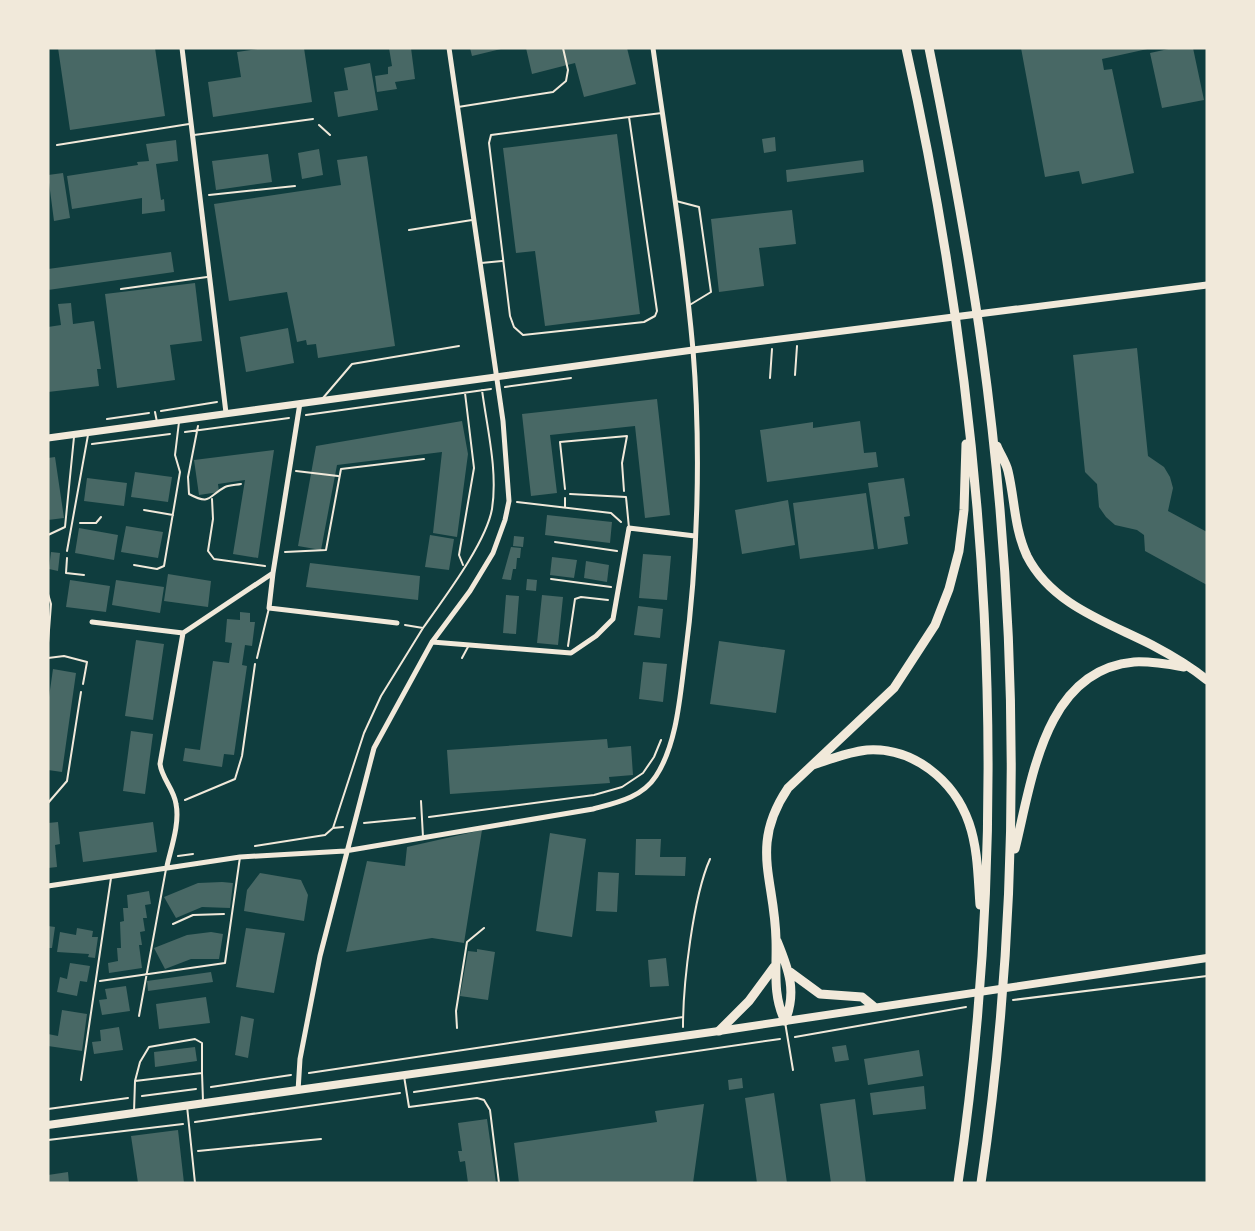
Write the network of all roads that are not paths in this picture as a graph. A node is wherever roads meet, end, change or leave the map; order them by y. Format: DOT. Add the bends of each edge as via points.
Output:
graph roads {
  1 [pos="183,48"];
  2 [pos="449,48"];
  3 [pos="564,48"];
  4 [pos="653,48"];
  5 [pos="906,48"];
  6 [pos="929,48"];
  7 [pos="457,107"];
  8 [pos="662,113"];
  9 [pos="629,117"];
  10 [pos="314,119"];
  11 [pos="192,124"];
  12 [pos="194,135"];
  13 [pos="57,145"];
  14 [pos="674,201"];
  15 [pos="472,219"];
  16 [pos="409,230"];
  17 [pos="503,261"];
  18 [pos="478,263"];
  19 [pos="210,277"];
  20 [pos="1207,285"];
  21 [pos="121,289"];
  22 [pos="687,306"];
  23 [pos="459,346"];
  24 [pos="693,350"];
  25 [pos="496,377"];
  26 [pos="321,400"];
  27 [pos="300,403"];
  28 [pos="155,412"];
  29 [pos="226,413"];
  30 [pos="180,419"];
  31 [pos="157,423"];
  32 [pos="968,427"];
  33 [pos="88,432"];
  34 [pos="74,434"];
  35 [pos="48,438"];
  36 [pos="993,438"];
  37 [pos="570,494"];
  38 [pos="144,510"];
  39 [pos="173,515"];
  40 [pos="629,528"];
  41 [pos="48,535"];
  42 [pos="695,536"];
  43 [pos="67,551"];
  44 [pos="134,565"];
  45 [pos="273,570"];
  46 [pos="269,608"];
  47 [pos="92,622"];
  48 [pos="397,623"];
  49 [pos="183,633"];
  50 [pos="432,642"];
  51 [pos="469,645"];
  52 [pos="257,658"];
  53 [pos="462,658"];
  54 [pos="1186,667"];
  55 [pos="1207,680"];
  56 [pos="81,692"];
  57 [pos="813,765"];
  58 [pos="421,801"];
  59 [pos="48,803"];
  60 [pos="423,837"];
  61 [pos="345,850"];
  62 [pos="240,857"];
  63 [pos="167,866"];
  64 [pos="1011,866"];
  65 [pos="111,878"];
  66 [pos="48,886"];
  67 [pos="484,928"];
  68 [pos="777,939"];
  69 [pos="982,945"];
  70 [pos="1207,958"];
  71 [pos="774,968"];
  72 [pos="790,972"];
  73 [pos="147,975"];
  74 [pos="100,981"];
  75 [pos="873,1006"];
  76 [pos="139,1016"];
  77 [pos="785,1022"];
  78 [pos="458,1028"];
  79 [pos="719,1031"];
  80 [pos="794,1070"];
  81 [pos="202,1074"];
  82 [pos="404,1076"];
  83 [pos="81,1080"];
  84 [pos="135,1081"];
  85 [pos="298,1091"];
  86 [pos="204,1104"];
  87 [pos="187,1106"];
  88 [pos="135,1114"];
  89 [pos="48,1125"];
  90 [pos="195,1183"];
  91 [pos="499,1183"];
  92 [pos="958,1183"];
  93 [pos="981,1183"];
  1 -- 11 [label="street"];
  2 -- 7 [label="street"];
  3 -- 7 [label="lane" via="566,81 553,92"];
  4 -- 8 [label="street"];
  5 -- 32 [label="highway" via="941,231"];
  6 -- 36 [label="highway" via="970,270"];
  7 -- 15 [label="street"];
  8 -- 9 [label="lane"];
  8 -- 14 [label="street"];
  9 -- 17 [label="lane" via="491,135"];
  9 -- 17 [label="lane" via="655,316 644,322 523,335 510,316"];
  10 -- 12 [label="lane"];
  11 -- 12 [label="street"];
  11 -- 13 [label="lane"];
  12 -- 19 [label="street"];
  14 -- 22 [label="street"];
  14 -- 22 [label="lane" via="699,207 711,292"];
  15 -- 16 [label="lane"];
  15 -- 18 [label="street"];
  17 -- 18 [label="lane"];
  18 -- 25 [label="street"];
  19 -- 21 [label="lane"];
  19 -- 29 [label="street"];
  20 -- 24 [label="street"];
  22 -- 24 [label="street"];
  23 -- 26 [label="lane" via="352,364"];
  24 -- 25 [label="street"];
  24 -- 42 [label="street"];
  25 -- 26 [label="street"];
  25 -- 50 [label="street" via="509,478 505,520 493,553"];
  26 -- 27 [label="street"];
  27 -- 29 [label="street"];
  27 -- 45 [label="street"];
  28 -- 31 [label="lane"];
  29 -- 30 [label="street"];
  30 -- 31 [label="street"];
  30 -- 39 [label="lane" via="176,455 180,472"];
  31 -- 33 [label="street"];
  32 -- 57 [label="highway" via="959,551 935,625 894,688"];
  32 -- 69 [label="highway" via="983,581 988,717"];
  33 -- 34 [label="street"];
  33 -- 43 [label="lane"];
  34 -- 35 [label="street"];
  34 -- 41 [label="lane" via="65,527"];
  36 -- 54 [label="highway" via="1008,469 1015,526 1028,558 1044,579 1092,617 1153,646"];
  36 -- 64 [label="highway" via="1009,649"];
  37 -- 40 [label="lane" via="626,496"];
  38 -- 39 [label="lane"];
  39 -- 44 [label="lane" via="164,566 158,569"];
  40 -- 42 [label="street"];
  40 -- 51 [label="street" via="613,619 596,636 571,653"];
  42 -- 60 [label="street" via="683,675 665,760 654,779 631,798 593,809"];
  45 -- 46 [label="street"];
  45 -- 49 [label="street"];
  46 -- 48 [label="street"];
  46 -- 52 [label="lane"];
  47 -- 49 [label="street"];
  49 -- 63 [label="street" via="160,764 176,803"];
  50 -- 51 [label="street"];
  50 -- 61 [label="street" via="374,748"];
  51 -- 53 [label="lane"];
  54 -- 55 [label="highway"];
  54 -- 64 [label="highway" via="1148,662 1118,666 1084,681 1070,696 1038,753"];
  56 -- 59 [label="lane" via="67,781"];
  57 -- 68 [label="highway" via="788,788 770,825 766,872"];
  57 -- 69 [label="highway" via="851,753 885,751 922,764 941,778 957,798 969,823 976,858"];
  58 -- 60 [label="lane"];
  60 -- 61 [label="street"];
  61 -- 62 [label="street"];
  61 -- 85 [label="street" via="320,956"];
  62 -- 63 [label="street"];
  62 -- 73 [label="lane" via="225,963"];
  63 -- 65 [label="street"];
  63 -- 73 [label="lane"];
  64 -- 93 [label="highway" via="996,1057"];
  65 -- 66 [label="street"];
  65 -- 83 [label="lane"];
  67 -- 78 [label="lane" via="467,942 456,1011"];
  68 -- 71 [label="highway"];
  68 -- 72 [label="highway"];
  69 -- 92 [label="highway"];
  70 -- 75 [label="main road"];
  71 -- 77 [label="highway" via="777,1005"];
  71 -- 79 [label="highway"];
  72 -- 75 [label="highway" via="820,994 862,998"];
  72 -- 77 [label="highway" via="791,1007"];
  73 -- 74 [label="lane"];
  73 -- 76 [label="lane"];
  75 -- 77 [label="main road"];
  77 -- 79 [label="main road"];
  77 -- 80 [label="lane"];
  79 -- 82 [label="main road"];
  81 -- 84 [label="lane"];
  81 -- 84 [label="lane" via="202,1043 195,1039 149,1047"];
  81 -- 86 [label="lane"];
  82 -- 85 [label="main road"];
  82 -- 91 [label="lane" via="409,1107 484,1100 489,1110"];
  84 -- 88 [label="lane"];
  85 -- 86 [label="main road"];
  86 -- 87 [label="main road"];
  87 -- 88 [label="main road"];
  87 -- 90 [label="lane"];
  88 -- 89 [label="main road"];
}
